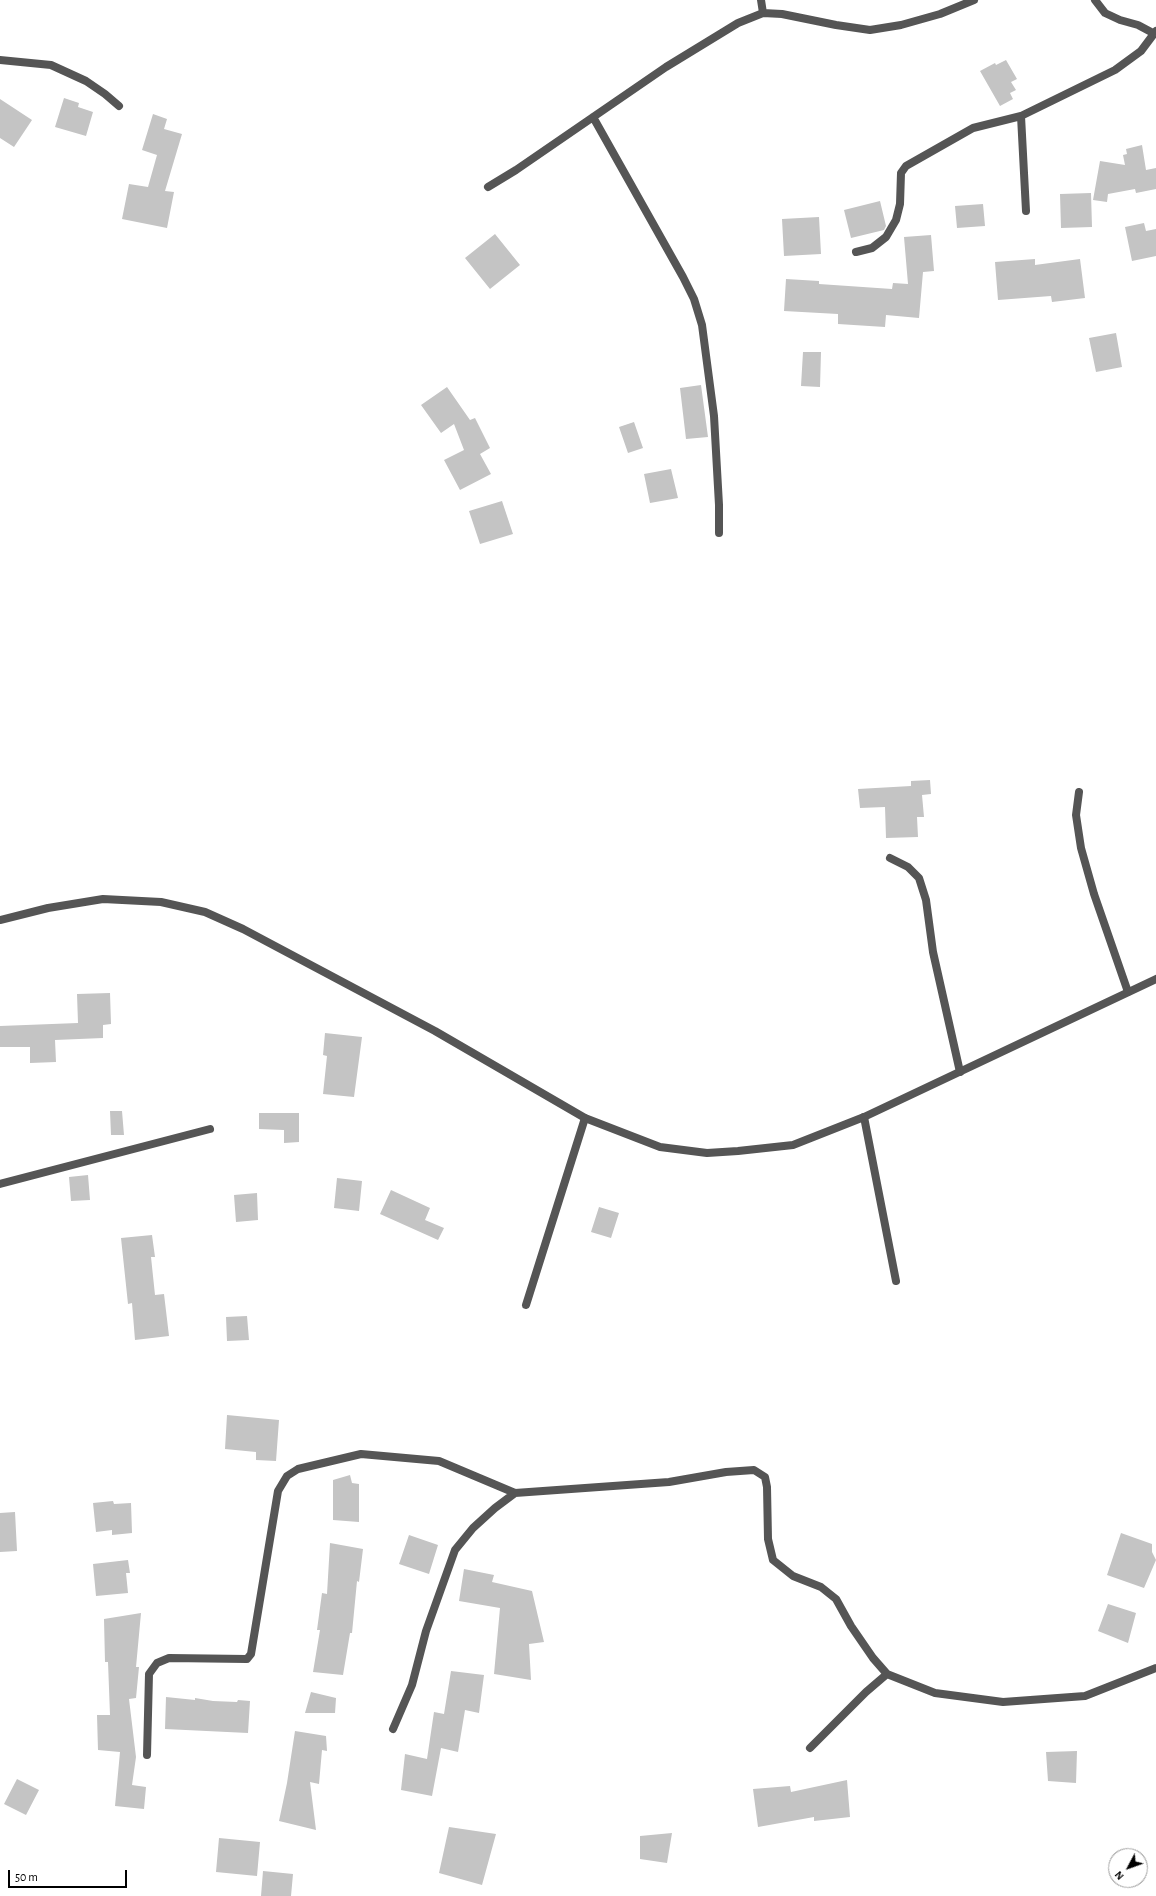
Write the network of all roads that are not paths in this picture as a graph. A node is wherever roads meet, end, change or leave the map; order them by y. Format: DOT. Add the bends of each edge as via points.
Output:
graph roads {
  1 [pos="761,0"];
  2 [pos="974,0"];
  3 [pos="1095,0"];
  4 [pos="763,13"];
  5 [pos="1154,32"];
  6 [pos="0,60"];
  7 [pos="119,106"];
  8 [pos="1021,116"];
  9 [pos="593,117"];
  10 [pos="488,187"];
  11 [pos="1026,211"];
  12 [pos="856,252"];
  13 [pos="719,533"];
  14 [pos="1079,792"];
  15 [pos="890,858"];
  16 [pos="0,920"];
  17 [pos="1156,979"];
  18 [pos="1128,992"];
  19 [pos="960,1072"];
  20 [pos="864,1117"];
  21 [pos="585,1118"];
  22 [pos="210,1129"];
  23 [pos="0,1184"];
  24 [pos="896,1281"];
  25 [pos="526,1305"];
  26 [pos="515,1494"];
  27 [pos="1156,1668"];
  28 [pos="887,1674"];
  29 [pos="393,1729"];
  30 [pos="810,1748"];
  31 [pos="147,1755"];
  1 -- 4 [label="street"];
  2 -- 4 [label="street" via="934,16 870,30"];
  3 -- 5 [label="street" via="1105,13"];
  4 -- 9 [label="street" via="732,27"];
  5 -- 8 [label="street" via="1141,51 1115,70"];
  6 -- 7 [label="street" via="52,65 86,82"];
  8 -- 11 [label="street"];
  8 -- 12 [label="street" via="973,128 906,166 901,173 900,204 896,220 886,237 872,248"];
  9 -- 10 [label="street"];
  9 -- 13 [label="street" via="683,277 702,325 714,416"];
  14 -- 18 [label="street" via="1076,815 1081,848"];
  15 -- 19 [label="street" via="908,867 919,878 926,900 933,952"];
  16 -- 21 [label="street" via="103,898 161,902 205,912 243,928 428,1028"];
  17 -- 18 [label="street"];
  18 -- 19 [label="street"];
  19 -- 20 [label="street"];
  20 -- 21 [label="street" via="793,1145 707,1153 660,1147"];
  20 -- 24 [label="street"];
  21 -- 25 [label="street"];
  22 -- 23 [label="street"];
  26 -- 28 [label="street" via="669,1482 754,1470 765,1477 768,1487 768,1539 773,1560 793,1576 821,1587 836,1599 851,1626"];
  26 -- 29 [label="street" via="484,1518 455,1550 426,1631 412,1685"];
  26 -- 31 [label="street" via="439,1461 361,1454 298,1468 287,1476 278,1491 251,1654 247,1659 169,1658 157,1664 149,1674"];
  27 -- 28 [label="street" via="1085,1696 1003,1702 935,1692"];
  28 -- 30 [label="street"];
}
